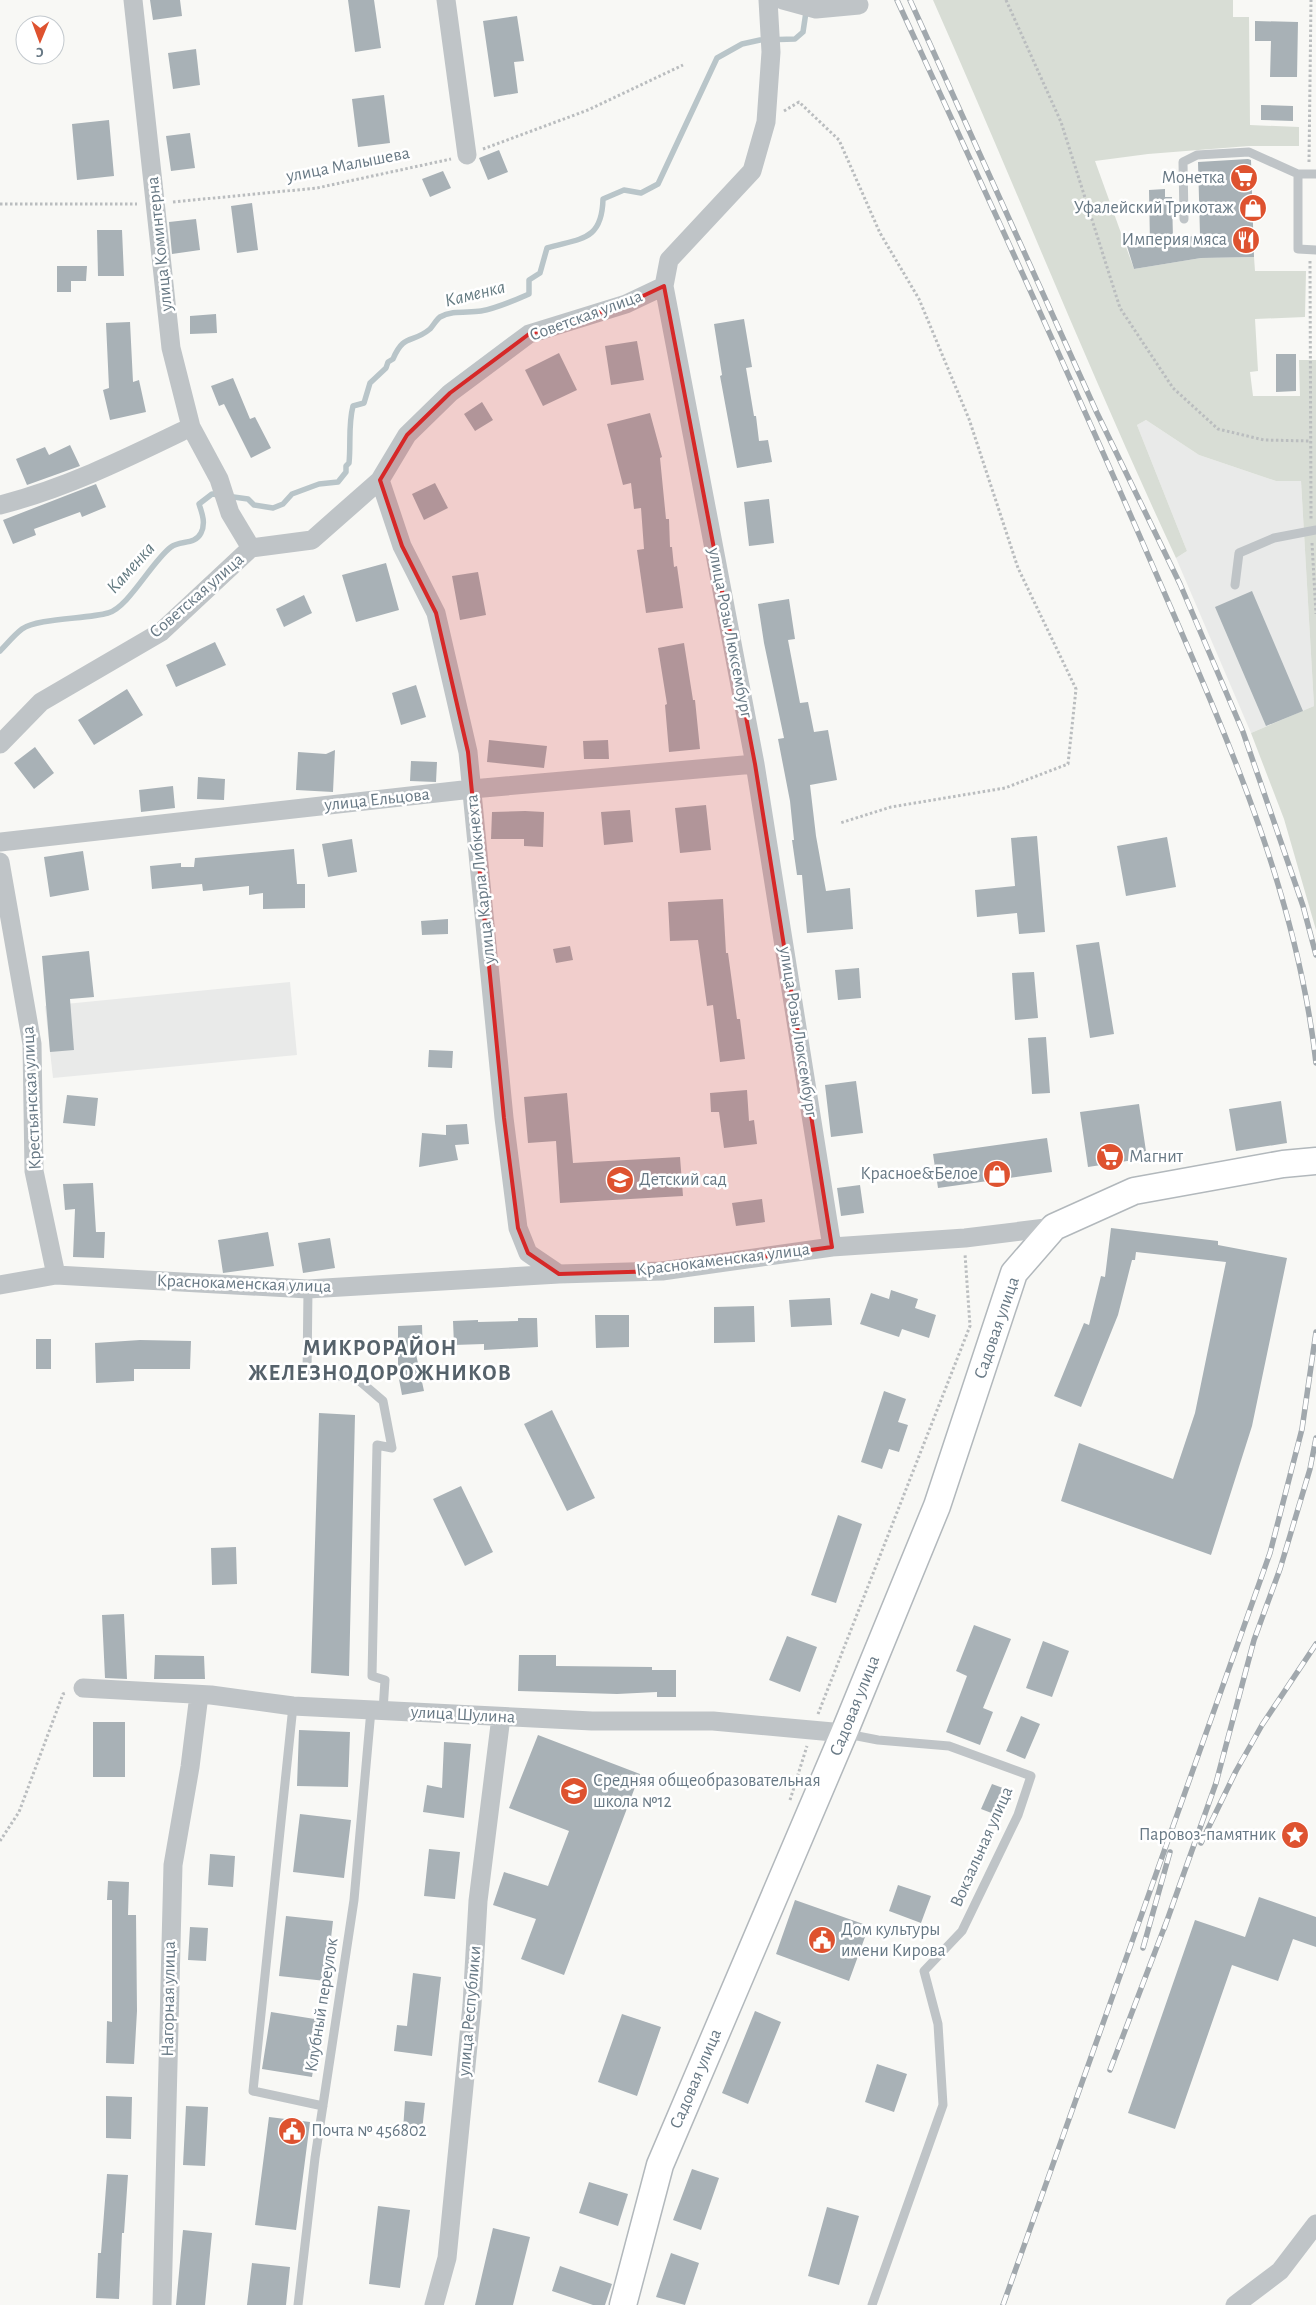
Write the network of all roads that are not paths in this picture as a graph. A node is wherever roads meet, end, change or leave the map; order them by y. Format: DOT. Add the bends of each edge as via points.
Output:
graph roads {
  1 [pos="133,0"];
  2 [pos="446,0"];
  3 [pos="768,0"];
  4 [pos="783,0"];
  5 [pos="859,4"];
  6 [pos="467,155"];
  7 [pos="1298,174"];
  8 [pos="1312,174"];
  9 [pos="1184,220"];
  10 [pos="1313,250"];
  11 [pos="664,286"];
  12 [pos="192,427"];
  13 [pos="380,480"];
  14 [pos="0,505"];
  15 [pos="1314,530"];
  16 [pos="251,548"];
  17 [pos="1235,585"];
  18 [pos="0,744"];
  19 [pos="755,764"];
  20 [pos="472,789"];
  21 [pos="0,842"];
  22 [pos="0,862"];
  23 [pos="1316,1161"];
  24 [pos="1054,1227"];
  25 [pos="832,1247"];
  26 [pos="559,1274"];
  27 [pos="56,1275"];
  28 [pos="0,1285"];
  29 [pos="308,1289"];
  30 [pos="83,1688"];
  31 [pos="199,1695"];
  32 [pos="293,1706"];
  33 [pos="377,1710"];
  34 [pos="501,1716"];
  35 [pos="844,1733"];
  36 [pos="323,2106"];
  37 [pos="1316,2224"];
  38 [pos="162,2305"];
  39 [pos="298,2305"];
  40 [pos="434,2305"];
  41 [pos="623,2305"];
  42 [pos="872,2305"];
  43 [pos="1235,2305"];
  1 -- 12 [label="street, улица Коминтерна" via="171,348"];
  2 -- 6 [label="street"];
  3 -- 11 [label="street, улица Розы Люксембург" via="771,52 766,122 752,171 669,260"];
  4 -- 5 [label="street" via="816,9"];
  7 -- 8 [label="lane"];
  7 -- 9 [label="lane" via="1249,152 1197,155 1183,162"];
  7 -- 10 [label="lane" via="1298,249"];
  11 -- 13 [label="street, Советская улица" via="626,304 529,334 443,400 407,435"];
  11 -- 19 [label="street, улица Розы Люксембург"];
  12 -- 14 [label="street" via="104,470"];
  12 -- 16 [label="street, улица Коминтерна" via="219,479 230,513"];
  13 -- 16 [label="street, Советская улица" via="312,540"];
  13 -- 20 [label="street, улица Карла Либкнехта" via="402,546 436,613 468,752"];
  15 -- 17 [label="lane" via="1274,538 1239,554"];
  16 -- 18 [label="street, Советская улица" via="161,632 41,702"];
  19 -- 20 [label="street, улица Ельцова"];
  19 -- 25 [label="street, улица Розы Люксембург"];
  20 -- 21 [label="street, улица Ельцова"];
  20 -- 26 [label="street, улица Карла Либкнехта" via="518,1228 528,1253"];
  22 -- 27 [label="street, Крестьянская улица" via="32,1044 34,1171"];
  23 -- 24 [label="street, Краснокаменская улица" via="1282,1164 1134,1191"];
  24 -- 25 [label="street, Краснокаменская улица" via="965,1238"];
  24 -- 35 [label="street, Садовая улица" via="1014,1273 937,1506"];
  25 -- 26 [label="street, Краснокаменская улица" via="662,1271"];
  26 -- 29 [label="street, Краснокаменская улица"];
  27 -- 28 [label="street, Краснокаменская улица"];
  27 -- 29 [label="street, Краснокаменская улица"];
  29 -- 33 [label="lane, Клубный переулок" via="307,1374 355,1377 383,1401 392,1448 377,1445 372,1676 385,1680"];
  30 -- 31 [label="street, улица Шулина"];
  31 -- 32 [label="street, улица Шулина"];
  31 -- 38 [label="street, Нагорная улица" via="173,1865"];
  32 -- 33 [label="street, улица Шулина"];
  32 -- 36 [label="lane" via="253,2091"];
  33 -- 34 [label="street, улица Шулина"];
  33 -- 36 [label="lane, Клубный переулок" via="354,1900"];
  34 -- 35 [label="street, улица Шулина" via="592,1721 713,1721"];
  34 -- 40 [label="street, улица Республики" via="478,1901 472,2005 446,2258"];
  35 -- 41 [label="street, Садовая улица" via="660,2165"];
  35 -- 42 [label="lane, Вокзальная улица" via="878,1740 949,1746 1031,1776 1018,1815 962,1930 924,1971 938,2024 944,2106"];
  36 -- 39 [label="lane, Клубный переулок"];
  37 -- 43 [label="street" via="1280,2271"];
}
